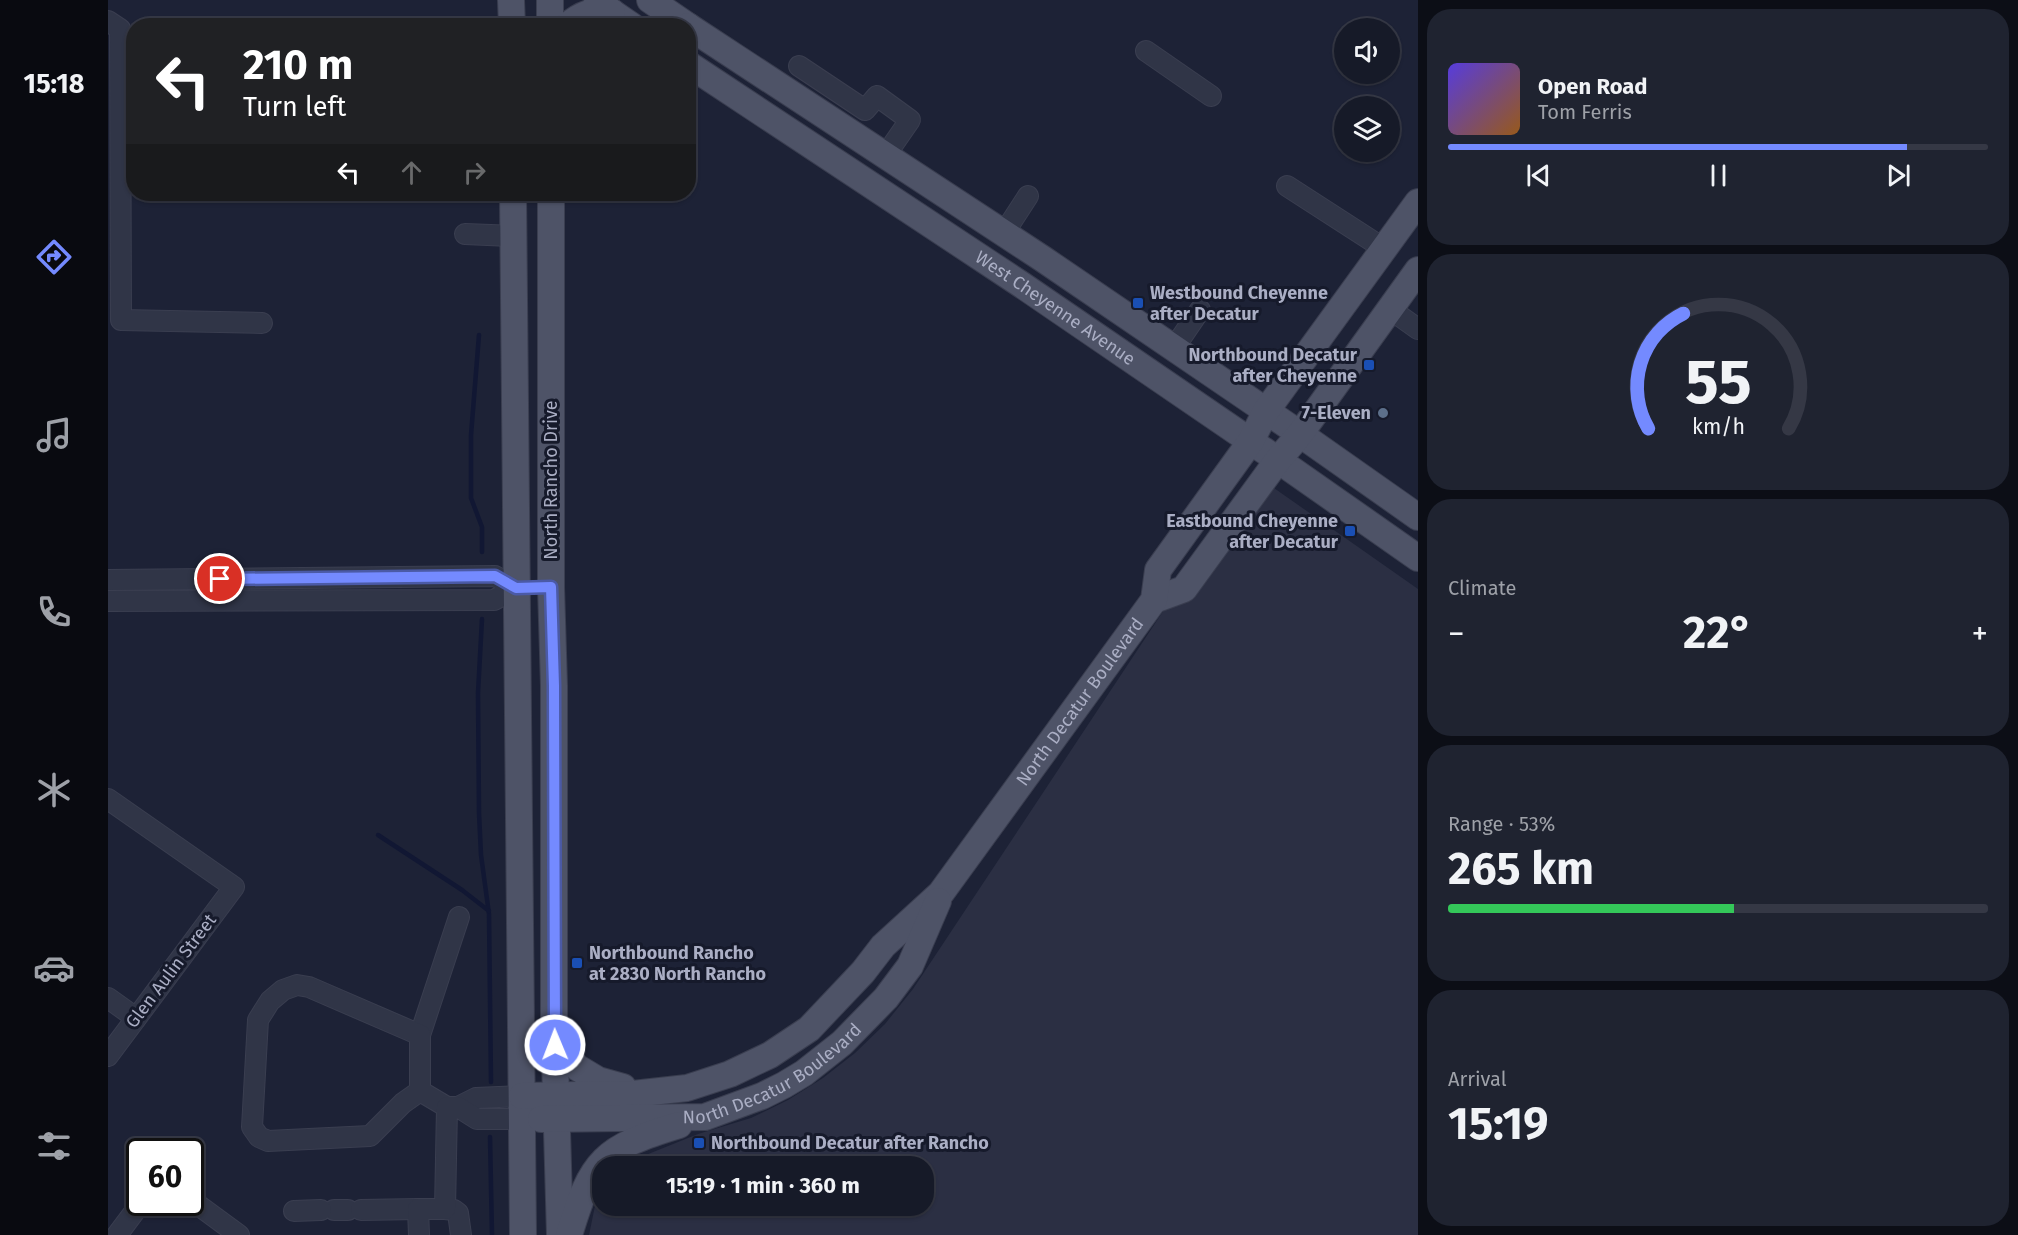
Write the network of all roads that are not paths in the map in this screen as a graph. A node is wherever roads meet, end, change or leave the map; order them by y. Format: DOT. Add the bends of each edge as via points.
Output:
graph roads {
  1 [pos="511,0"];
  2 [pos="550,0"];
  3 [pos="650,0"];
  4 [pos="613,12"];
  5 [pos="512,18"];
  6 [pos="550,18"];
  7 [pos="576,18"];
  8 [pos="676,18"];
  9 [pos="108,21"];
  10 [pos="696,31"];
  11 [pos="1146,51"];
  12 [pos="799,66"];
  13 [pos="696,69"];
  14 [pos="1211,96"];
  15 [pos="885,156"];
  16 [pos="1287,186"];
  17 [pos="1028,196"];
  18 [pos="513,201"];
  19 [pos="551,201"];
  20 [pos="1418,202"];
  21 [pos="1004,233"];
  22 [pos="465,234"];
  23 [pos="513,236"];
  24 [pos="1383,248"];
  25 [pos="1418,270"];
  26 [pos="1390,309"];
  27 [pos="1200,310"];
  28 [pos="262,323"];
  29 [pos="1418,329"];
  30 [pos="1174,348"];
  31 [pos="1266,411"];
  32 [pos="1300,434"];
  33 [pos="1251,441"];
  34 [pos="1278,460"];
  35 [pos="1418,517"];
  36 [pos="1418,558"];
  37 [pos="310,578"];
  38 [pos="108,580"];
  39 [pos="551,587"];
  40 [pos="516,588"];
  41 [pos="1154,600"];
  42 [pos="108,601"];
  43 [pos="310,602"];
  44 [pos="108,799"];
  45 [pos="941,893"];
  46 [pos="459,916"];
  47 [pos="108,998"];
  48 [pos="136,1018"];
  49 [pos="554,1026"];
  50 [pos="420,1035"];
  51 [pos="108,1056"];
  52 [pos="420,1091"];
  53 [pos="633,1094"];
  54 [pos="453,1107"];
  55 [pos="522,1108"];
  56 [pos="556,1108"];
  57 [pos="705,1117"];
  58 [pos="204,1209"];
  59 [pos="418,1209"];
  60 [pos="445,1209"];
  61 [pos="294,1210"];
  62 [pos="131,1216"];
  63 [pos="117,1235"];
  64 [pos="239,1235"];
  65 [pos="419,1235"];
  66 [pos="460,1235"];
  67 [pos="523,1235"];
  68 [pos="560,1235"];
  69 [pos="569,1235"];
  1 -- 5 [label="main road"];
  2 -- 6 [label="main road"];
  3 -- 8 [label="main road, West Cheyenne Avenue"];
  4 -- 7 [label="main road" via="600,10"];
  9 -- 28 [label="street" via="120,29 122,320"];
  10 -- 15 [label="main road, West Cheyenne Avenue"];
  11 -- 14 [label="street"];
  12 -- 15 [label="street" via="865,110 877,96 910,120"];
  13 -- 33 [label="main road, West Cheyenne Avenue"];
  15 -- 21 [label="main road, West Cheyenne Avenue"];
  16 -- 24 [label="street"];
  17 -- 21 [label="street"];
  18 -- 23 [label="main road, North Rancho Drive"];
  19 -- 39 [label="main road, North Rancho Drive"];
  20 -- 24 [label="main road, North Decatur Boulevard"];
  21 -- 30 [label="main road, West Cheyenne Avenue"];
  22 -- 23 [label="street"];
  23 -- 40 [label="main road, North Rancho Drive"];
  24 -- 31 [label="main road, North Decatur Boulevard"];
  25 -- 26 [label="main road, North Decatur Boulevard"];
  26 -- 29 [label="street"];
  26 -- 32 [label="main road, North Decatur Boulevard"];
  27 -- 30 [label="street"];
  30 -- 31 [label="main road, West Cheyenne Avenue"];
  31 -- 32 [label="main road, West Cheyenne Avenue"];
  31 -- 33 [label="main road, North Decatur Boulevard"];
  32 -- 34 [label="main road, North Decatur Boulevard"];
  32 -- 35 [label="main road, West Cheyenne Avenue"];
  33 -- 34 [label="main road, West Cheyenne Avenue"];
  33 -- 41 [label="main road, North Decatur Boulevard" via="1158,570"];
  34 -- 36 [label="main road, West Cheyenne Avenue"];
  34 -- 41 [label="main road, North Decatur Boulevard" via="1184,589"];
  37 -- 38 [label="street"];
  37 -- 40 [label="street" via="495,576"];
  37 -- 43 [label="street"];
  39 -- 40 [label="main road"];
  39 -- 49 [label="main road, North Rancho Drive"];
  40 -- 43 [label="street" via="494,600"];
  40 -- 55 [label="main road, North Rancho Drive"];
  41 -- 45 [label="main road, North Decatur Boulevard"];
  42 -- 43 [label="street"];
  44 -- 48 [label="street, Glen Aulin Street" via="234,887"];
  45 -- 53 [label="main road, North Decatur Boulevard" via="883,946 809,1029 774,1053 730,1074 687,1088"];
  45 -- 57 [label="main road, North Decatur Boulevard" via="910,966 860,1026 794,1079 762,1096"];
  46 -- 50 [label="street"];
  47 -- 48 [label="street"];
  48 -- 51 [label="street, Glen Aulin Street"];
  49 -- 53 [label="main road" via="563,1054 570,1061 598,1080 620,1085"];
  49 -- 56 [label="main road, North Rancho Drive"];
  50 -- 52 [label="street"];
  50 -- 52 [label="street" via="309,987 297,985 283,990 258,1020 252,1127 268,1141 370,1136"];
  52 -- 54 [label="street"];
  53 -- 56 [label="main road, North Decatur Boulevard"];
  54 -- 55 [label="street" via="476,1098"];
  54 -- 60 [label="street"];
  55 -- 56 [label="main road, North Decatur Boulevard"];
  55 -- 67 [label="main road, North Rancho Drive"];
  56 -- 57 [label="main road, North Decatur Boulevard"];
  56 -- 68 [label="main road, North Rancho Drive"];
  57 -- 69 [label="main road" via="629,1142 607,1157 585,1187"];
  58 -- 64 [label="street"];
  59 -- 60 [label="street"];
  59 -- 61 [label="street"];
  59 -- 65 [label="street"];
  60 -- 66 [label="street" via="458,1213"];
  62 -- 63 [label="street"];
}
